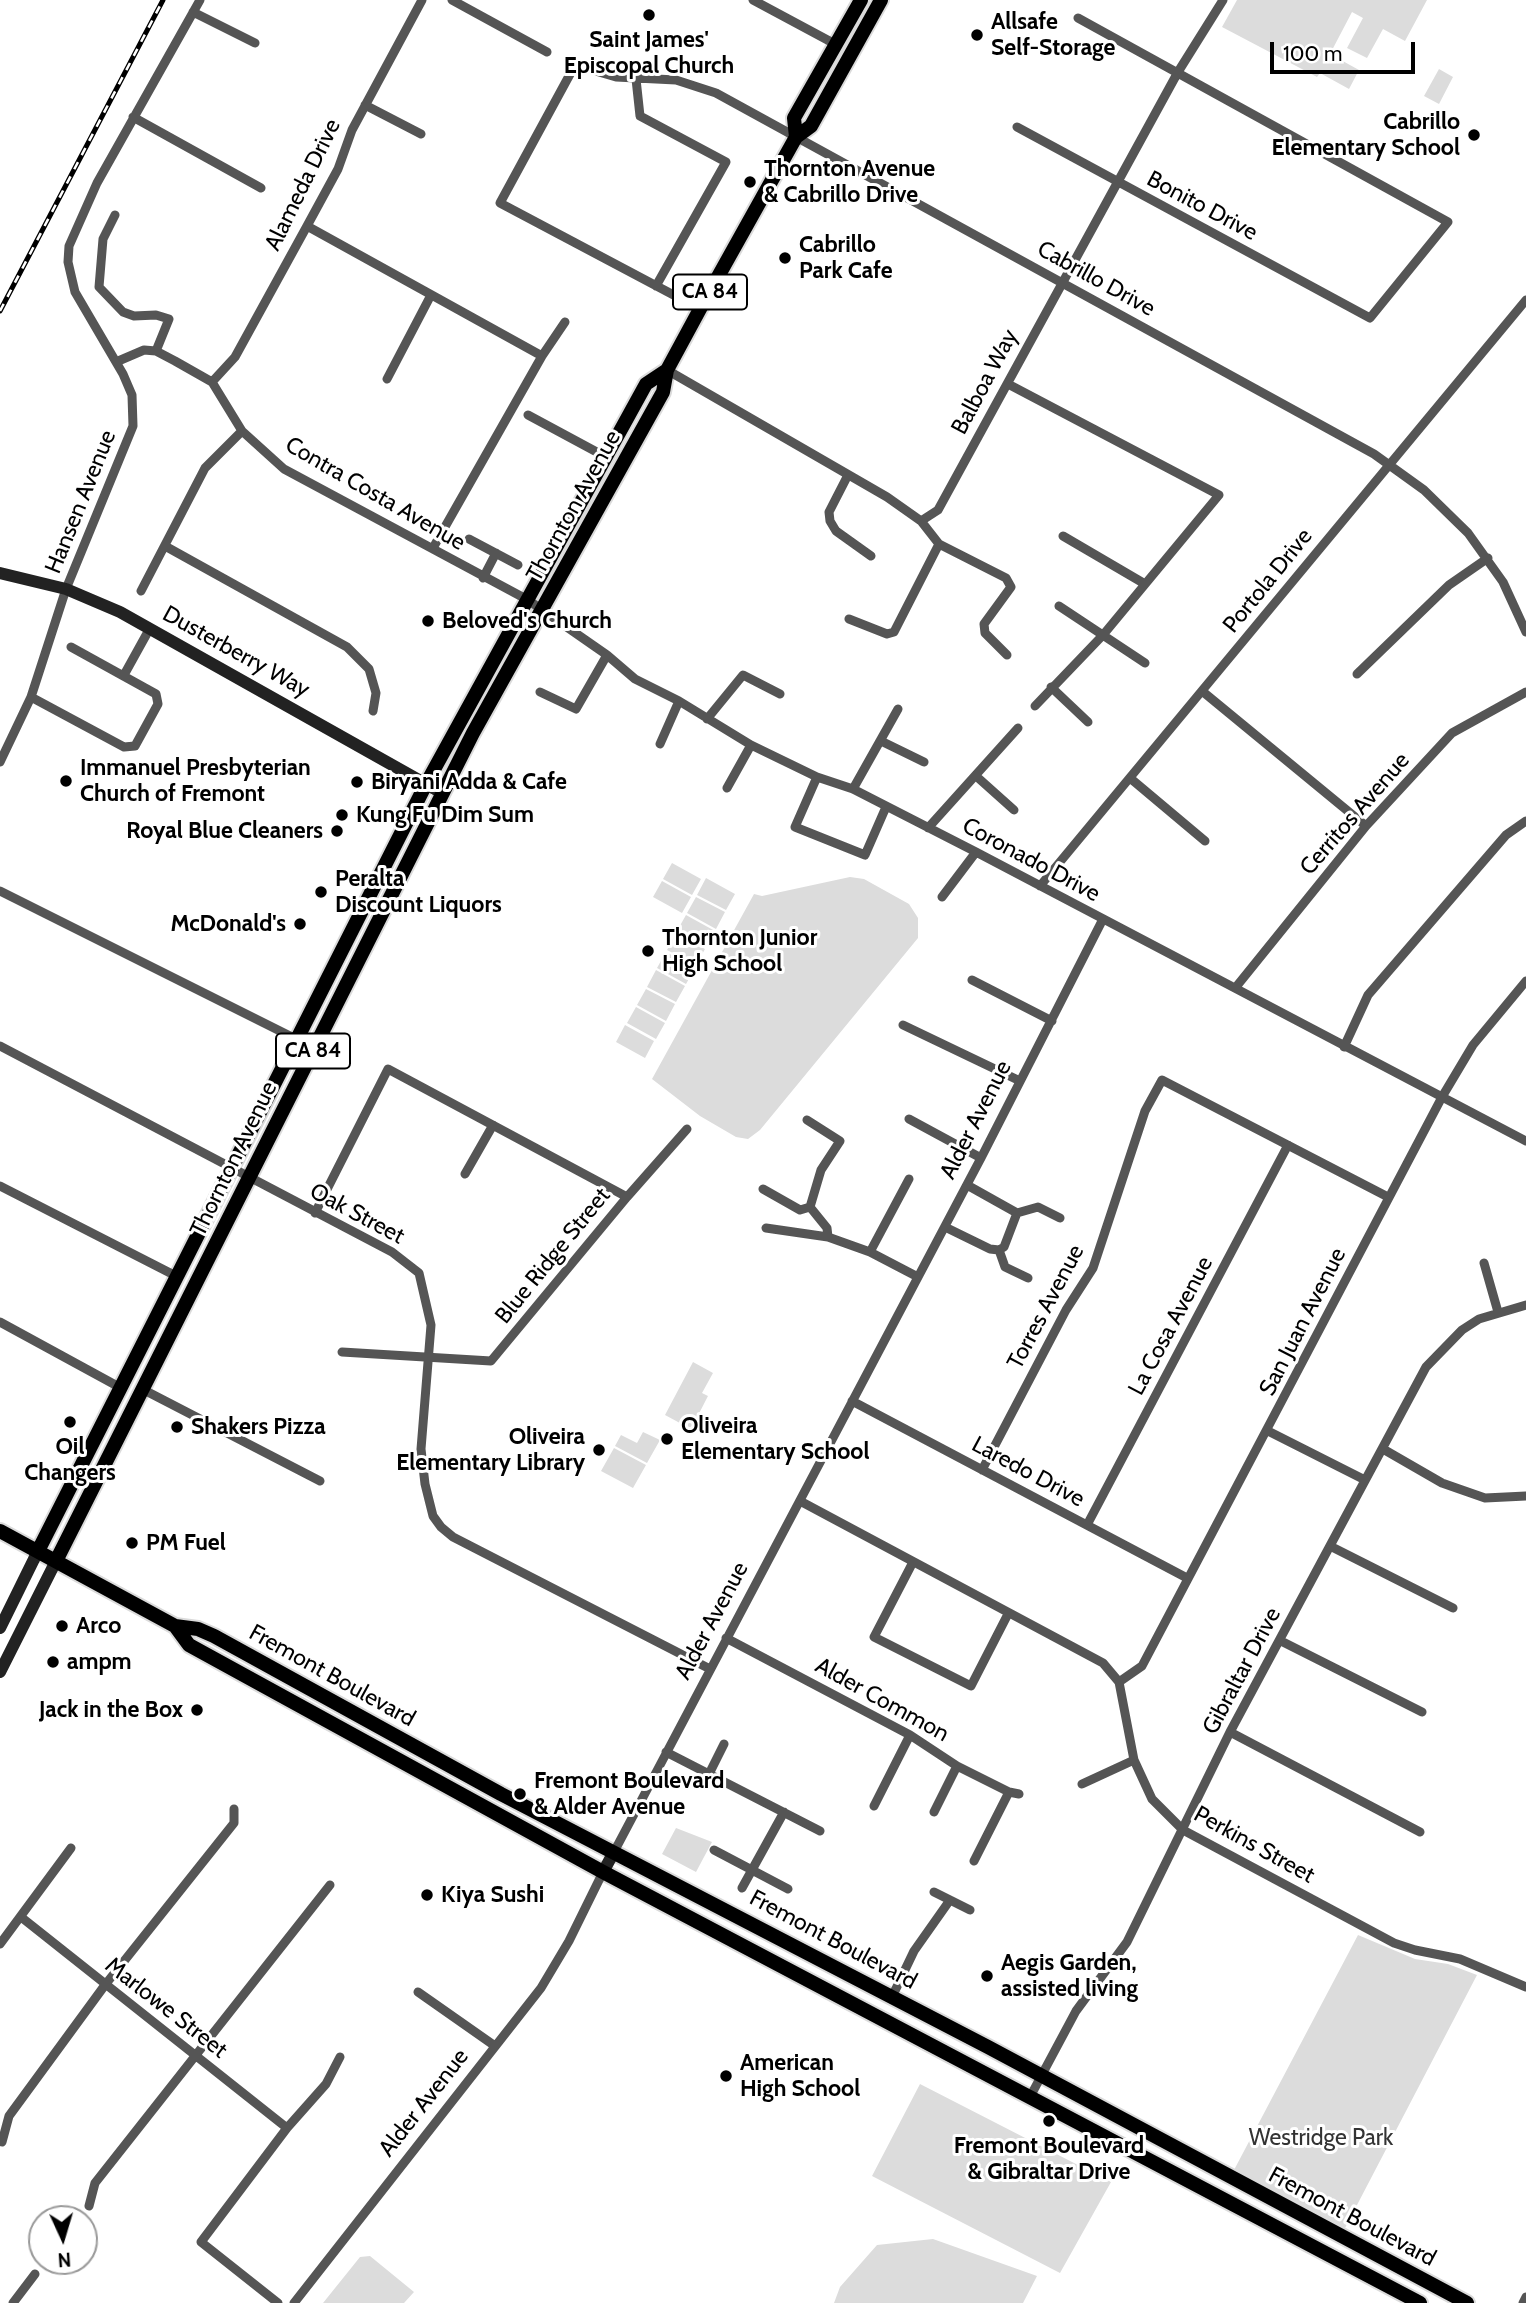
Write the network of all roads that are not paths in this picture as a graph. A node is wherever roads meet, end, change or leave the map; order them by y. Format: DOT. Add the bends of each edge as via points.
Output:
graph roads {
  1 [pos="200,0"];
  2 [pos="422,0"];
  3 [pos="452,0"];
  4 [pos="753,0"];
  5 [pos="861,0"];
  6 [pos="881,0"];
  7 [pos="1223,0"];
  8 [pos="193,12"];
  9 [pos="1078,18"];
  10 [pos="255,43"];
  11 [pos="835,44"];
  12 [pos="547,52"];
  13 [pos="1178,72"];
  14 [pos="636,79"];
  15 [pos="365,104"];
  16 [pos="133,117"];
  17 [pos="1017,127"];
  18 [pos="421,134"];
  19 [pos="796,136"];
  20 [pos="1117,182"];
  21 [pos="261,188"];
  22 [pos="114,215"];
  23 [pos="307,226"];
  24 [pos="1062,282"];
  25 [pos="656,286"];
  26 [pos="431,295"];
  27 [pos="1526,300"];
  28 [pos="700,309"];
  29 [pos="565,322"];
  30 [pos="156,351"];
  31 [pos="542,356"];
  32 [pos="116,362"];
  33 [pos="667,370"];
  34 [pos="387,379"];
  35 [pos="212,382"];
  36 [pos="1008,384"];
  37 [pos="528,415"];
  38 [pos="242,430"];
  39 [pos="606,457"];
  40 [pos="1390,463"];
  41 [pos="848,475"];
  42 [pos="921,521"];
  43 [pos="1063,536"];
  44 [pos="469,538"];
  45 [pos="939,544"];
  46 [pos="165,546"];
  47 [pos="433,548"];
  48 [pos="496,553"];
  49 [pos="871,556"];
  50 [pos="1488,558"];
  51 [pos="518,565"];
  52 [pos="0,573"];
  53 [pos="483,578"];
  54 [pos="1145,584"];
  55 [pos="66,589"];
  56 [pos="141,591"];
  57 [pos="528,600"];
  58 [pos="1059,606"];
  59 [pos="543,610"];
  60 [pos="849,619"];
  61 [pos="150,628"];
  62 [pos="1526,632"];
  63 [pos="1103,635"];
  64 [pos="71,647"];
  65 [pos="607,655"];
  66 [pos="1007,655"];
  67 [pos="1145,663"];
  68 [pos="1357,674"];
  69 [pos="124,676"];
  70 [pos="1051,688"];
  71 [pos="1202,691"];
  72 [pos="1526,691"];
  73 [pos="540,692"];
  74 [pos="780,694"];
  75 [pos="31,696"];
  76 [pos="680,701"];
  77 [pos="1035,706"];
  78 [pos="898,709"];
  79 [pos="373,712"];
  80 [pos="707,719"];
  81 [pos="1088,722"];
  82 [pos="1018,728"];
  83 [pos="881,741"];
  84 [pos="660,744"];
  85 [pos="751,745"];
  86 [pos="0,762"];
  87 [pos="924,762"];
  88 [pos="976,776"];
  89 [pos="817,778"];
  90 [pos="1129,778"];
  91 [pos="426,784"];
  92 [pos="727,788"];
  93 [pos="853,789"];
  94 [pos="442,793"];
  95 [pos="886,807"];
  96 [pos="1014,810"];
  97 [pos="1526,821"];
  98 [pos="1366,826"];
  99 [pos="928,828"];
  100 [pos="1205,841"];
  101 [pos="976,852"];
  102 [pos="1040,886"];
  103 [pos="0,891"];
  104 [pos="942,897"];
  105 [pos="1103,919"];
  106 [pos="972,980"];
  107 [pos="1526,981"];
  108 [pos="1236,987"];
  109 [pos="1052,1021"];
  110 [pos="903,1025"];
  111 [pos="296,1040"];
  112 [pos="0,1046"];
  113 [pos="1344,1046"];
  114 [pos="1020,1081"];
  115 [pos="1442,1097"];
  116 [pos="909,1119"];
  117 [pos="807,1120"];
  118 [pos="494,1125"];
  119 [pos="687,1129"];
  120 [pos="1526,1141"];
  121 [pos="1288,1145"];
  122 [pos="981,1158"];
  123 [pos="234,1168"];
  124 [pos="465,1174"];
  125 [pos="249,1178"];
  126 [pos="909,1179"];
  127 [pos="967,1185"];
  128 [pos="0,1186"];
  129 [pos="763,1189"];
  130 [pos="626,1197"];
  131 [pos="1388,1197"];
  132 [pos="810,1207"];
  133 [pos="315,1213"];
  134 [pos="1017,1213"];
  135 [pos="1060,1218"];
  136 [pos="945,1227"];
  137 [pos="766,1228"];
  138 [pos="828,1237"];
  139 [pos="999,1250"];
  140 [pos="870,1252"];
  141 [pos="1484,1263"];
  142 [pos="916,1276"];
  143 [pos="178,1277"];
  144 [pos="1028,1278"];
  145 [pos="1526,1305"];
  146 [pos="1498,1312"];
  147 [pos="0,1322"];
  148 [pos="342,1352"];
  149 [pos="429,1357"];
  150 [pos="121,1388"];
  151 [pos="144,1390"];
  152 [pos="852,1401"];
  153 [pos="1268,1431"];
  154 [pos="1383,1449"];
  155 [pos="982,1470"];
  156 [pos="1366,1480"];
  157 [pos="320,1481"];
  158 [pos="1526,1496"];
  159 [pos="800,1501"];
  160 [pos="1087,1525"];
  161 [pos="0,1531"];
  162 [pos="1330,1546"];
  163 [pos="38,1551"];
  164 [pos="56,1562"];
  165 [pos="913,1562"];
  166 [pos="1187,1578"];
  167 [pos="1452,1608"];
  168 [pos="1008,1614"];
  169 [pos="175,1626"];
  170 [pos="0,1628"];
  171 [pos="726,1638"];
  172 [pos="1282,1641"];
  173 [pos="710,1669"];
  174 [pos="0,1672"];
  175 [pos="1119,1682"];
  176 [pos="1422,1712"];
  177 [pos="1230,1732"];
  178 [pos="910,1735"];
  179 [pos="724,1744"];
  180 [pos="666,1752"];
  181 [pos="1134,1760"];
  182 [pos="957,1766"];
  183 [pos="709,1774"];
  184 [pos="1082,1784"];
  185 [pos="874,1806"];
  186 [pos="234,1809"];
  187 [pos="784,1812"];
  188 [pos="934,1812"];
  189 [pos="1182,1830"];
  190 [pos="820,1831"];
  191 [pos="1420,1832"];
  192 [pos="71,1848"];
  193 [pos="714,1850"];
  194 [pos="614,1852"];
  195 [pos="974,1861"];
  196 [pos="752,1870"];
  197 [pos="603,1872"];
  198 [pos="330,1885"];
  199 [pos="742,1888"];
  200 [pos="788,1889"];
  201 [pos="934,1892"];
  202 [pos="950,1900"];
  203 [pos="970,1910"];
  204 [pos="21,1917"];
  205 [pos="0,1944"];
  206 [pos="104,1985"];
  207 [pos="1526,1987"];
  208 [pos="418,1992"];
  209 [pos="892,1997"];
  210 [pos="495,2046"];
  211 [pos="195,2055"];
  212 [pos="340,2057"];
  213 [pos="1042,2076"];
  214 [pos="1030,2097"];
  215 [pos="287,2128"];
  216 [pos="2,2142"];
  217 [pos="89,2205"];
  218 [pos="35,2275"];
  219 [pos="1526,2297"];
  220 [pos="13,2303"];
  221 [pos="278,2303"];
  222 [pos="294,2303"];
  223 [pos="1420,2303"];
  224 [pos="1467,2303"];
  225 [pos="1523,2303"];
  1 -- 8 [label="street, Hansen Avenue"];
  2 -- 15 [label="street, Alameda Drive"];
  3 -- 12 [label="street"];
  4 -- 11 [label="street"];
  5 -- 11 [label="main road, Thornton Avenue / CA 84"];
  6 -- 19 [label="main road, Thornton Avenue / CA 84" via="811,126"];
  7 -- 13 [label="street, Balboa Way"];
  8 -- 10 [label="street"];
  8 -- 16 [label="street, Hansen Avenue"];
  9 -- 13 [label="street"];
  11 -- 19 [label="main road, Thornton Avenue / CA 84" via="794,118"];
  13 -- 20 [label="street, Balboa Way"];
  13 -- 20 [label="street, Bonito Drive" via="1448,222 1370,318"];
  14 -- 19 [label="street, Cabrillo Drive" via="696,85"];
  14 -- 25 [label="street" via="640,116 726,162"];
  14 -- 25 [label="street, Cabrillo Drive" via="575,65 500,203"];
  15 -- 18 [label="street"];
  15 -- 23 [label="street, Alameda Drive" via="338,169"];
  16 -- 21 [label="street"];
  16 -- 32 [label="street, Hansen Avenue" via="69,246 75,292"];
  17 -- 20 [label="street, Bonito Drive"];
  19 -- 24 [label="street, Cabrillo Drive"];
  19 -- 28 [label="main road, Thornton Avenue / CA 84"];
  20 -- 24 [label="street, Balboa Way"];
  22 -- 30 [label="street" via="103,239 99,287 123,312 169,319"];
  23 -- 26 [label="street"];
  23 -- 35 [label="street, Alameda Drive" via="235,357"];
  24 -- 36 [label="street, Balboa Way"];
  24 -- 40 [label="street, Cabrillo Drive"];
  25 -- 28 [label="street"];
  26 -- 31 [label="street"];
  26 -- 34 [label="street"];
  27 -- 40 [label="street, Portola Drive"];
  28 -- 33 [label="main road, Thornton Avenue / CA 84"];
  29 -- 31 [label="street"];
  30 -- 32 [label="street" via="132,353"];
  30 -- 35 [label="street, Contra Costa Avenue"];
  31 -- 47 [label="street"];
  32 -- 55 [label="street, Hansen Avenue" via="132,396 133,426"];
  33 -- 39 [label="main road, Thornton Avenue / CA 84" via="646,384"];
  33 -- 41 [label="street"];
  33 -- 59 [label="main road, Thornton Avenue / CA 84" via="663,392"];
  35 -- 38 [label="street, Contra Costa Avenue"];
  36 -- 42 [label="street, Balboa Way" via="937,510"];
  36 -- 54 [label="street" via="1219,495"];
  37 -- 39 [label="street"];
  38 -- 46 [label="street" via="205,468"];
  38 -- 47 [label="street, Contra Costa Avenue" via="284,469"];
  39 -- 57 [label="main road, Thornton Avenue / CA 84"];
  40 -- 50 [label="street, Cabrillo Drive" via="1449,512"];
  40 -- 71 [label="street, Portola Drive"];
  41 -- 42 [label="street"];
  41 -- 49 [label="street" via="829,512 830,521 836,531"];
  42 -- 45 [label="street"];
  43 -- 54 [label="street"];
  44 -- 48 [label="street"];
  45 -- 60 [label="street" via="894,632 887,634"];
  45 -- 66 [label="street" via="1011,583 984,624 985,633"];
  46 -- 56 [label="street"];
  46 -- 79 [label="street" via="347,647 369,669 376,693"];
  47 -- 53 [label="street, Contra Costa Avenue"];
  48 -- 51 [label="street"];
  48 -- 53 [label="street"];
  50 -- 62 [label="street, Cabrillo Drive"];
  50 -- 68 [label="street" via="1449,585"];
  52 -- 55 [label="main road, Dusterberry Way"];
  53 -- 57 [label="street, Contra Costa Avenue"];
  54 -- 63 [label="street"];
  55 -- 61 [label="main road, Dusterberry Way"];
  55 -- 75 [label="street, Hansen Avenue"];
  57 -- 59 [label="street, Coronado Drive"];
  57 -- 91 [label="main road, Thornton Avenue / CA 84"];
  58 -- 63 [label="street"];
  59 -- 65 [label="street, Coronado Drive"];
  59 -- 94 [label="main road, Thornton Avenue / CA 84"];
  61 -- 69 [label="street"];
  61 -- 91 [label="main road, Dusterberry Way"];
  63 -- 67 [label="street"];
  63 -- 70 [label="street"];
  64 -- 69 [label="street"];
  65 -- 73 [label="street" via="576,709"];
  65 -- 76 [label="street, Coronado Drive" via="635,679"];
  69 -- 75 [label="street" via="159,699 131,747"];
  70 -- 77 [label="street"];
  70 -- 81 [label="street"];
  71 -- 90 [label="street, Portola Drive"];
  71 -- 98 [label="street"];
  72 -- 98 [label="street, Cerritos Avenue" via="1452,733"];
  74 -- 80 [label="street" via="743,675"];
  75 -- 86 [label="street, Hansen Avenue"];
  76 -- 80 [label="street, Coronado Drive"];
  76 -- 84 [label="street"];
  78 -- 83 [label="street"];
  80 -- 85 [label="street, Coronado Drive"];
  82 -- 88 [label="street"];
  83 -- 87 [label="street"];
  83 -- 93 [label="street"];
  85 -- 89 [label="street, Coronado Drive"];
  85 -- 92 [label="street"];
  88 -- 96 [label="street"];
  88 -- 99 [label="street"];
  89 -- 93 [label="street, Coronado Drive"];
  89 -- 95 [label="street" via="795,827 865,855"];
  90 -- 100 [label="street"];
  90 -- 102 [label="street, Portola Drive"];
  91 -- 94 [label="main road, Dusterberry Way"];
  91 -- 111 [label="main road, Thornton Avenue / CA 84"];
  93 -- 95 [label="street, Coronado Drive"];
  94 -- 125 [label="main road, Thornton Avenue / CA 84"];
  95 -- 99 [label="street, Coronado Drive"];
  97 -- 113 [label="street" via="1506,835 1368,995"];
  98 -- 108 [label="street, Cerritos Avenue"];
  99 -- 101 [label="street, Coronado Drive"];
  101 -- 102 [label="street, Coronado Drive"];
  101 -- 104 [label="street"];
  102 -- 105 [label="street, Coronado Drive"];
  103 -- 111 [label="street"];
  105 -- 108 [label="street, Coronado Drive"];
  105 -- 109 [label="street, Alder Avenue"];
  106 -- 109 [label="street"];
  107 -- 115 [label="street, San Juan Avenue" via="1473,1045"];
  108 -- 113 [label="street, Coronado Drive"];
  109 -- 114 [label="street, Alder Avenue"];
  110 -- 114 [label="street"];
  111 -- 123 [label="main road, Thornton Avenue / CA 84"];
  112 -- 123 [label="street, Oak Street"];
  113 -- 115 [label="street, Coronado Drive"];
  114 -- 122 [label="street, Alder Avenue"];
  115 -- 120 [label="street, Coronado Drive"];
  115 -- 131 [label="street, San Juan Avenue"];
  116 -- 122 [label="street"];
  117 -- 132 [label="street" via="840,1141 821,1170"];
  118 -- 124 [label="street"];
  118 -- 130 [label="street"];
  118 -- 133 [label="street" via="388,1069"];
  119 -- 130 [label="street, Blue Ridge Street"];
  121 -- 131 [label="street"];
  121 -- 155 [label="street, Torres Avenue" via="1161,1080 1145,1111 1093,1268"];
  121 -- 160 [label="street, La Cosa Avenue"];
  122 -- 127 [label="street, Alder Avenue"];
  123 -- 125 [label="street, Oak Street"];
  123 -- 143 [label="main road, Thornton Avenue / CA 84"];
  125 -- 133 [label="street, Oak Street"];
  125 -- 151 [label="main road, Thornton Avenue / CA 84"];
  126 -- 140 [label="street"];
  127 -- 134 [label="street"];
  127 -- 136 [label="street, Alder Avenue"];
  128 -- 143 [label="street"];
  129 -- 132 [label="street" via="800,1210"];
  130 -- 149 [label="street, Blue Ridge Street" via="491,1362"];
  131 -- 153 [label="street, San Juan Avenue"];
  132 -- 138 [label="street" via="827,1228"];
  133 -- 149 [label="street, Oak Street" via="392,1252 419,1273 431,1325"];
  134 -- 135 [label="street" via="1038,1207"];
  134 -- 139 [label="street"];
  136 -- 139 [label="street"];
  136 -- 142 [label="street, Alder Avenue"];
  137 -- 138 [label="street"];
  138 -- 140 [label="street"];
  139 -- 144 [label="street" via="1005,1267"];
  140 -- 142 [label="street"];
  141 -- 146 [label="street"];
  142 -- 152 [label="street, Alder Avenue"];
  143 -- 150 [label="main road, Thornton Avenue / CA 84"];
  145 -- 146 [label="street, Gibraltar Drive"];
  146 -- 154 [label="street, Gibraltar Drive" via="1462,1330 1426,1367"];
  147 -- 150 [label="street"];
  148 -- 149 [label="street"];
  149 -- 173 [label="street, Oak Street" via="421,1449 433,1516 441,1527"];
  150 -- 163 [label="main road, Thornton Avenue / CA 84"];
  151 -- 157 [label="street"];
  151 -- 164 [label="main road, Thornton Avenue / CA 84"];
  152 -- 155 [label="street, Laredo Drive"];
  152 -- 159 [label="street, Alder Avenue"];
  153 -- 156 [label="street"];
  153 -- 166 [label="street, San Juan Avenue"];
  154 -- 156 [label="street, Gibraltar Drive"];
  154 -- 158 [label="street" via="1442,1483 1485,1497"];
  155 -- 160 [label="street, Laredo Drive"];
  156 -- 162 [label="street, Gibraltar Drive"];
  159 -- 165 [label="street"];
  159 -- 171 [label="street, Alder Avenue"];
  160 -- 166 [label="street, Laredo Drive"];
  161 -- 163 [label="main road, Fremont Boulevard"];
  162 -- 167 [label="street"];
  162 -- 172 [label="street, Gibraltar Drive"];
  163 -- 164 [label="main road, Fremont Boulevard"];
  163 -- 170 [label="main road, Thornton Avenue"];
  164 -- 169 [label="main road, Fremont Boulevard"];
  164 -- 174 [label="main road, Thornton Avenue"];
  165 -- 168 [label="street"];
  165 -- 168 [label="street" via="874,1637 971,1686"];
  166 -- 175 [label="street, San Juan Avenue" via="1142,1666"];
  168 -- 175 [label="street" via="1103,1663"];
  169 -- 194 [label="main road, Fremont Boulevard" via="214,1636"];
  169 -- 197 [label="main road, Fremont Boulevard" via="188,1645"];
  171 -- 173 [label="street, Alder Avenue"];
  171 -- 178 [label="street, Alder Common"];
  172 -- 176 [label="street"];
  172 -- 177 [label="street, Gibraltar Drive"];
  173 -- 180 [label="street, Alder Avenue"];
  175 -- 181 [label="street, Perkins Street"];
  177 -- 189 [label="street, Gibraltar Drive"];
  177 -- 191 [label="street"];
  178 -- 182 [label="street, Alder Common"];
  178 -- 185 [label="street"];
  179 -- 183 [label="street"];
  180 -- 183 [label="street"];
  180 -- 194 [label="street, Alder Avenue"];
  181 -- 184 [label="street"];
  181 -- 189 [label="street, Perkins Street" via="1152,1799"];
  182 -- 188 [label="street"];
  182 -- 195 [label="street, Alder Common" via="1014,1793"];
  183 -- 187 [label="street"];
  186 -- 206 [label="street" via="234,1823"];
  187 -- 190 [label="street"];
  187 -- 196 [label="street"];
  189 -- 207 [label="street, Perkins Street" via="1394,1942 1460,1959"];
  189 -- 213 [label="street, Gibraltar Drive" via="1127,1942 1076,2011"];
  192 -- 204 [label="street"];
  193 -- 196 [label="street"];
  194 -- 197 [label="main road, Alder Avenue"];
  194 -- 209 [label="main road, Fremont Boulevard"];
  196 -- 199 [label="street"];
  196 -- 200 [label="street"];
  197 -- 210 [label="street, Alder Avenue" via="551,1973"];
  197 -- 214 [label="main road, Fremont Boulevard"];
  198 -- 211 [label="street"];
  201 -- 202 [label="street"];
  202 -- 203 [label="street"];
  202 -- 209 [label="street" via="914,1951"];
  204 -- 205 [label="street"];
  204 -- 206 [label="street, Marlowe Street"];
  206 -- 211 [label="street, Marlowe Street"];
  206 -- 216 [label="street" via="9,2116"];
  208 -- 210 [label="street"];
  209 -- 213 [label="main road, Fremont Boulevard"];
  210 -- 222 [label="street, Alder Avenue"];
  211 -- 215 [label="street, Marlowe Street"];
  211 -- 217 [label="street" via="95,2183"];
  212 -- 215 [label="street" via="326,2084"];
  213 -- 214 [label="street, Gibraltar Drive"];
  213 -- 224 [label="main road, Fremont Boulevard"];
  214 -- 223 [label="main road, Fremont Boulevard"];
  215 -- 221 [label="street" via="201,2242"];
  218 -- 220 [label="street"];
  219 -- 225 [label="street"];
}
